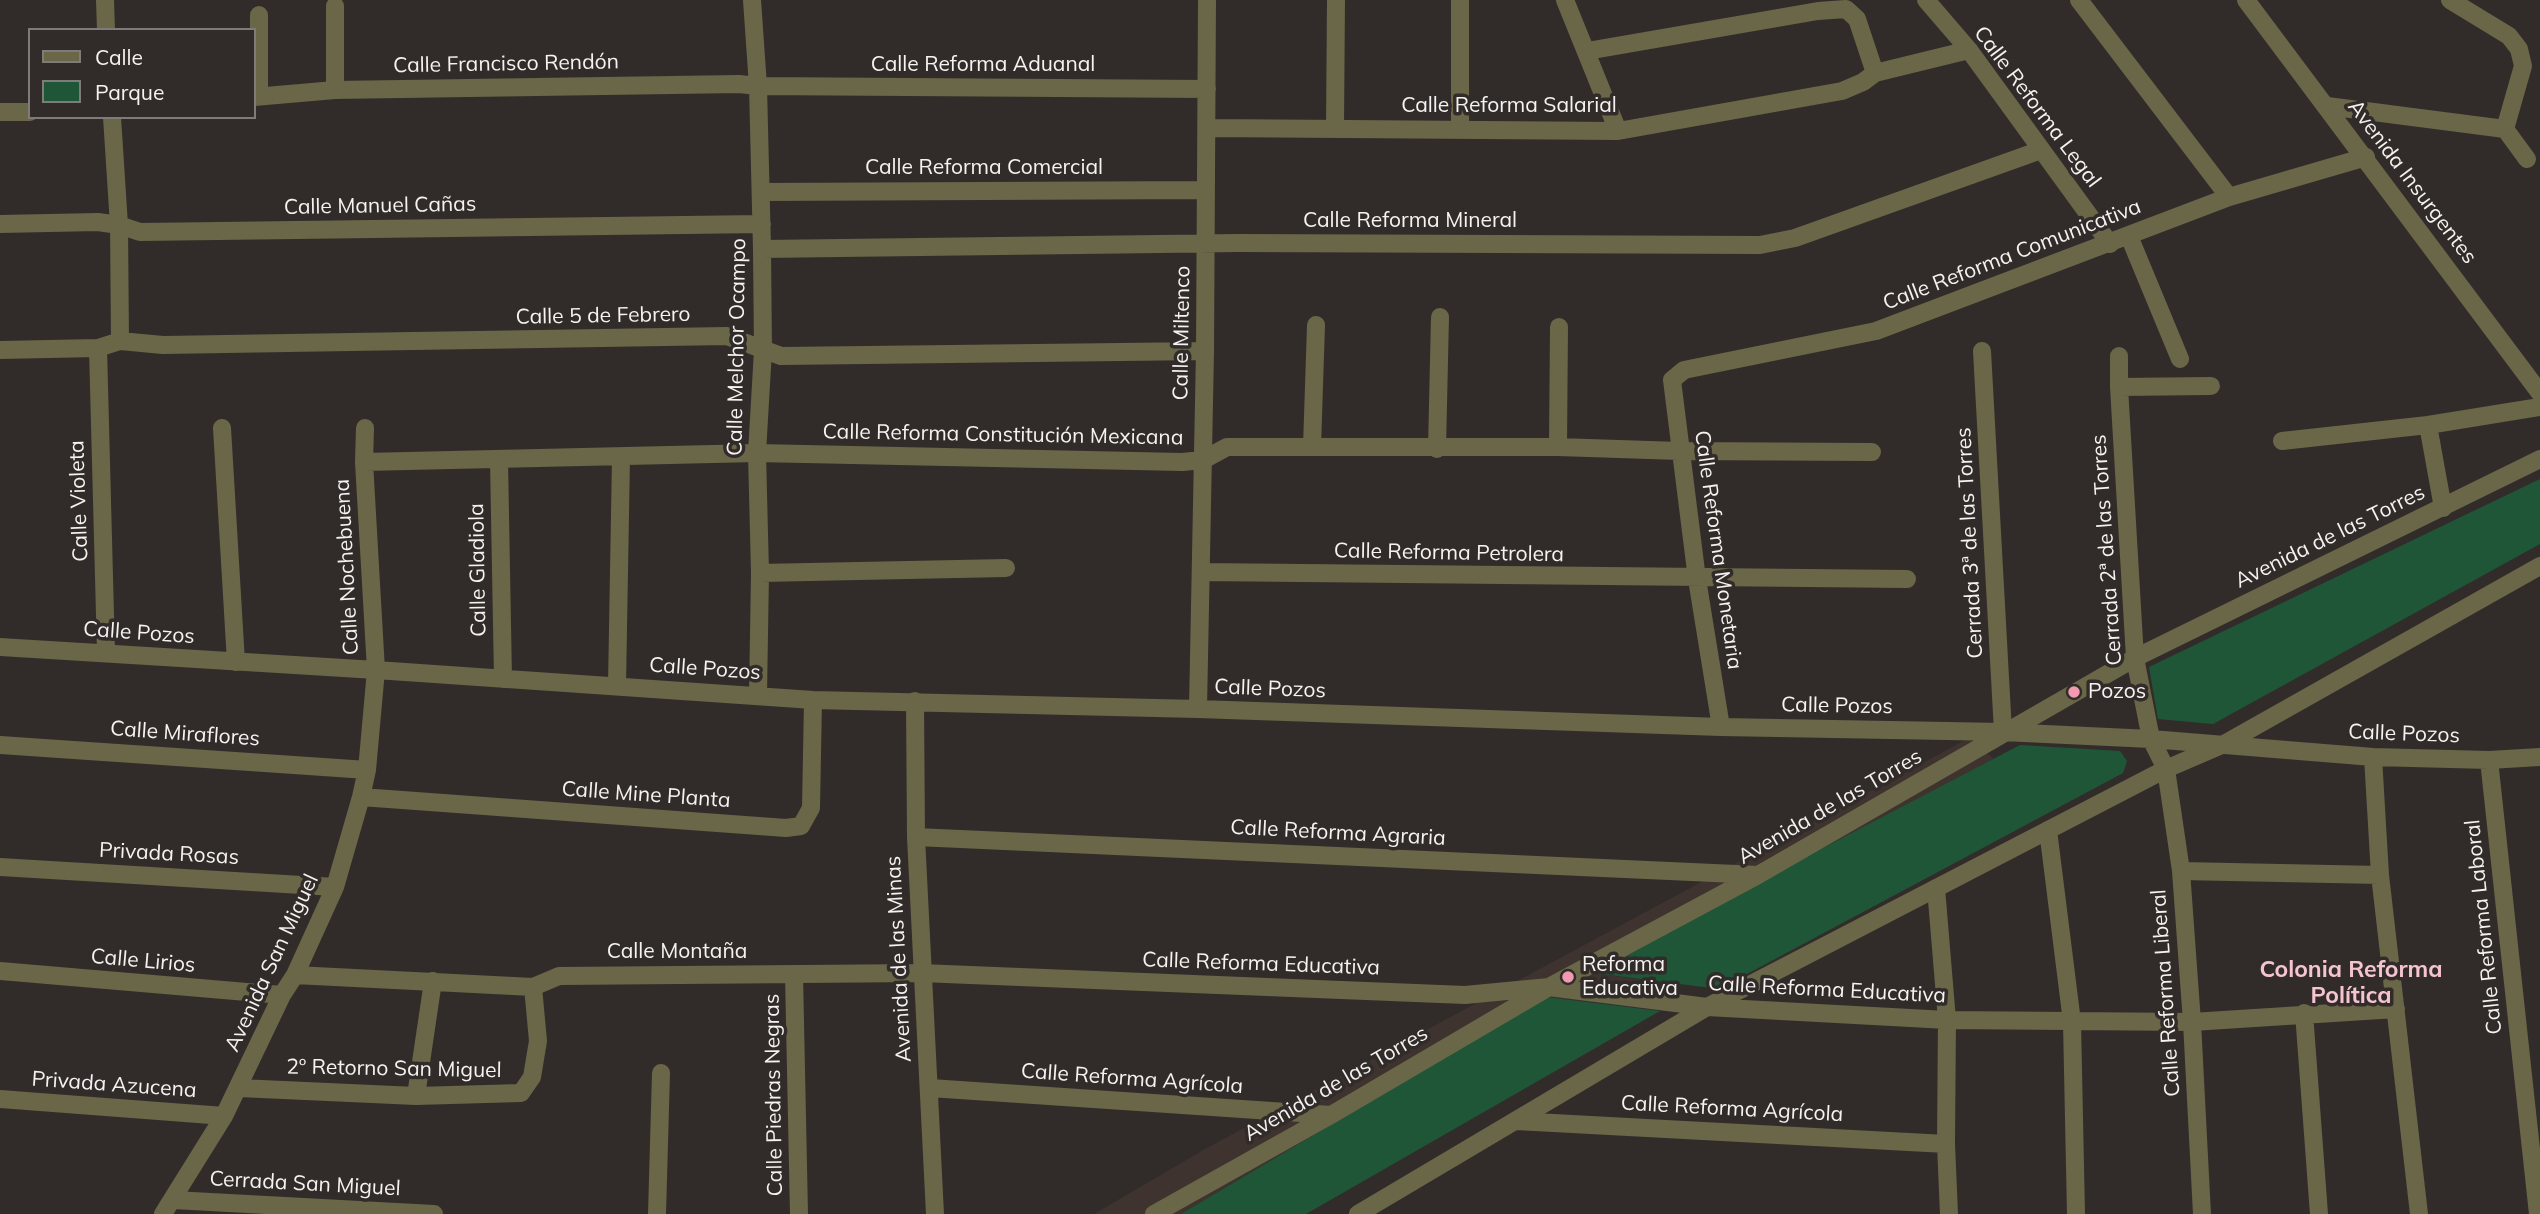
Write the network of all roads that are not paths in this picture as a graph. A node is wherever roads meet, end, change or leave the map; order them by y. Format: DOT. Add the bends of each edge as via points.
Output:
graph roads {
  1 [pos="104,0"];
  2 [pos="752,0"];
  3 [pos="1207,0"];
  4 [pos="1336,0"];
  5 [pos="1460,0"];
  6 [pos="1565,0"];
  7 [pos="1926,0"];
  8 [pos="2079,0"];
  9 [pos="2246,0"];
  10 [pos="2449,0"];
  11 [pos="335,6"];
  12 [pos="259,15"];
  13 [pos="106,28"];
  14 [pos="1969,50"];
  15 [pos="1587,51"];
  16 [pos="1875,73"];
  17 [pos="758,86"];
  18 [pos="1207,89"];
  19 [pos="335,90"];
  20 [pos="256,97"];
  21 [pos="2327,106"];
  22 [pos="0,112"];
  23 [pos="28,112"];
  24 [pos="112,119"];
  25 [pos="1335,127"];
  26 [pos="1207,128"];
  27 [pos="2505,129"];
  28 [pos="1460,130"];
  29 [pos="1618,131"];
  30 [pos="2041,150"];
  31 [pos="2366,158"];
  32 [pos="2527,159"];
  33 [pos="1206,190"];
  34 [pos="761,192"];
  35 [pos="2229,197"];
  36 [pos="0,224"];
  37 [pos="762,224"];
  38 [pos="119,225"];
  39 [pos="2129,236"];
  40 [pos="2110,244"];
  41 [pos="1206,245"];
  42 [pos="762,249"];
  43 [pos="1440,317"];
  44 [pos="1316,325"];
  45 [pos="1559,327"];
  46 [pos="120,341"];
  47 [pos="97,348"];
  48 [pos="0,349"];
  49 [pos="762,350"];
  50 [pos="1205,351"];
  51 [pos="1982,351"];
  52 [pos="2119,356"];
  53 [pos="2180,359"];
  54 [pos="1672,380"];
  55 [pos="2211,386"];
  56 [pos="2119,387"];
  57 [pos="2540,393"];
  58 [pos="2540,407"];
  59 [pos="2428,425"];
  60 [pos="222,428"];
  61 [pos="365,428"];
  62 [pos="2282,440"];
  63 [pos="1312,447"];
  64 [pos="1558,447"];
  65 [pos="1437,449"];
  66 [pos="1680,451"];
  67 [pos="1872,452"];
  68 [pos="757,453"];
  69 [pos="621,457"];
  70 [pos="2540,459"];
  71 [pos="499,460"];
  72 [pos="1203,460"];
  73 [pos="364,462"];
  74 [pos="2443,508"];
  75 [pos="2540,566"];
  76 [pos="1006,568"];
  77 [pos="1201,572"];
  78 [pos="760,573"];
  79 [pos="1697,579"];
  80 [pos="1907,579"];
  81 [pos="0,647"];
  82 [pos="106,653"];
  83 [pos="2135,658"];
  84 [pos="236,662"];
  85 [pos="376,670"];
  86 [pos="503,679"];
  87 [pos="617,686"];
  88 [pos="758,695"];
  89 [pos="813,701"];
  90 [pos="915,701"];
  91 [pos="1198,709"];
  92 [pos="1721,727"];
  93 [pos="2003,732"];
  94 [pos="2151,739"];
  95 [pos="2224,744"];
  96 [pos="0,745"];
  97 [pos="2372,757"];
  98 [pos="2540,757"];
  99 [pos="2489,760"];
  100 [pos="2166,769"];
  101 [pos="367,770"];
  102 [pos="361,797"];
  103 [pos="2048,830"];
  104 [pos="916,837"];
  105 [pos="0,867"];
  106 [pos="2181,871"];
  107 [pos="1758,875"];
  108 [pos="2380,875"];
  109 [pos="335,887"];
  110 [pos="1936,888"];
  111 [pos="0,971"];
  112 [pos="921,972"];
  113 [pos="794,974"];
  114 [pos="295,975"];
  115 [pos="433,981"];
  116 [pos="533,986"];
  117 [pos="1549,987"];
  118 [pos="282,995"];
  119 [pos="1707,1007"];
  120 [pos="2396,1009"];
  121 [pos="2304,1013"];
  122 [pos="1947,1020"];
  123 [pos="2072,1022"];
  124 [pos="2192,1022"];
  125 [pos="660,1073"];
  126 [pos="239,1088"];
  127 [pos="930,1088"];
  128 [pos="2532,1089"];
  129 [pos="416,1096"];
  130 [pos="0,1099"];
  131 [pos="1331,1115"];
  132 [pos="224,1116"];
  133 [pos="1516,1121"];
  134 [pos="1946,1144"];
  135 [pos="168,1207"];
  136 [pos="434,1214"];
  137 [pos="657,1214"];
  138 [pos="799,1214"];
  139 [pos="935,1214"];
  140 [pos="1154,1214"];
  141 [pos="1358,1214"];
  142 [pos="1949,1214"];
  143 [pos="2076,1214"];
  144 [pos="2202,1214"];
  145 [pos="2319,1214"];
  146 [pos="2419,1214"];
  147 [pos="2538,1214"];
  1 -- 13 [label="street"];
  2 -- 17 [label="street, Calle Melchor Ocampo"];
  3 -- 18 [label="street, Calle Miltenco"];
  4 -- 25 [label="street"];
  5 -- 28 [label="street"];
  6 -- 15 [label="street"];
  7 -- 14 [label="street, Calle Reforma Legal"];
  8 -- 35 [label="street"];
  9 -- 21 [label="street, Avenida Insurgentes"];
  10 -- 27 [label="street" via="2509,36 2519,49 2523,66"];
  11 -- 19 [label="street"];
  12 -- 20 [label="street"];
  14 -- 16 [label="street, Calle Reforma Salarial"];
  14 -- 30 [label="street, Calle Reforma Legal"];
  15 -- 16 [label="street" via="1846,9 1857,19"];
  15 -- 29 [label="street"];
  16 -- 29 [label="street, Calle Reforma Salarial" via="1842,92"];
  17 -- 18 [label="street, Calle Reforma Aduanal"];
  17 -- 19 [label="street, Calle Francisco Rendón"];
  17 -- 34 [label="street, Calle Melchor Ocampo"];
  18 -- 26 [label="street, Calle Miltenco"];
  19 -- 20 [label="street, Calle Francisco Rendón"];
  21 -- 27 [label="street"];
  21 -- 31 [label="street, Avenida Insurgentes"];
  22 -- 23 [label="street"];
  24 -- 38 [label="street"];
  25 -- 26 [label="street, Calle Reforma Salarial"];
  25 -- 28 [label="street, Calle Reforma Salarial"];
  26 -- 33 [label="street, Calle Miltenco"];
  27 -- 32 [label="street"];
  28 -- 29 [label="street, Calle Reforma Salarial"];
  30 -- 40 [label="street, Calle Reforma Legal"];
  30 -- 41 [label="street, Calle Reforma Mineral" via="1794,238 1760,245"];
  31 -- 35 [label="street, Calle Reforma Comunicativa"];
  31 -- 57 [label="street, Avenida Insurgentes"];
  33 -- 34 [label="street, Calle Reforma Comercial"];
  33 -- 41 [label="street, Calle Miltenco"];
  34 -- 37 [label="street, Calle Melchor Ocampo"];
  35 -- 39 [label="street, Calle Reforma Comunicativa"];
  36 -- 38 [label="street, Calle Manuel Cañas"];
  37 -- 38 [label="street, Calle Manuel Cañas" via="140,232"];
  37 -- 42 [label="street, Calle Melchor Ocampo"];
  38 -- 46 [label="street"];
  39 -- 40 [label="street, Calle Reforma Comunicativa"];
  39 -- 53 [label="street"];
  40 -- 54 [label="street, Calle Reforma Comunicativa" via="1875,331 1685,370"];
  41 -- 42 [label="street, Calle Reforma Mineral"];
  41 -- 50 [label="street, Calle Miltenco"];
  42 -- 49 [label="street, Calle Melchor Ocampo"];
  43 -- 65 [label="street"];
  44 -- 63 [label="street"];
  45 -- 64 [label="street"];
  46 -- 47 [label="street, Calle 5 de Febrero"];
  46 -- 49 [label="street, Calle 5 de Febrero" via="163,345 727,336"];
  47 -- 48 [label="street, Calle 5 de Febrero"];
  47 -- 82 [label="street, Calle Violeta"];
  49 -- 50 [label="street, Calle 5 de Febrero" via="781,356"];
  49 -- 68 [label="street, Calle Melchor Ocampo"];
  50 -- 72 [label="street, Calle Miltenco"];
  51 -- 93 [label="street, Cerrada 3ª de las Torres"];
  52 -- 56 [label="street, Cerrada 2ª de las Torres"];
  54 -- 66 [label="street, Calle Reforma Monetaria"];
  55 -- 56 [label="street"];
  56 -- 83 [label="street, Cerrada 2ª de las Torres"];
  58 -- 59 [label="street"];
  59 -- 62 [label="street"];
  59 -- 74 [label="street"];
  60 -- 84 [label="street"];
  61 -- 73 [label="street, Calle Nochebuena"];
  63 -- 65 [label="street, Calle Reforma Constitución Mexicana"];
  63 -- 72 [label="street, Calle Reforma Constitución Mexicana" via="1227,447"];
  64 -- 65 [label="street, Calle Reforma Constitución Mexicana"];
  64 -- 66 [label="street, Calle Reforma Constitución Mexicana"];
  66 -- 67 [label="street, Calle Reforma Constitución Mexicana"];
  66 -- 79 [label="street, Calle Reforma Monetaria"];
  68 -- 69 [label="street, Calle Reforma Constitución Mexicana"];
  68 -- 72 [label="street, Calle Reforma Constitución Mexicana"];
  68 -- 78 [label="street, Calle Melchor Ocampo"];
  69 -- 71 [label="street, Calle Reforma Constitución Mexicana"];
  69 -- 87 [label="street"];
  70 -- 74 [label="street, Avenida de las Torres"];
  71 -- 73 [label="street, Calle Reforma Constitución Mexicana"];
  71 -- 86 [label="street, Calle Gladiola"];
  72 -- 77 [label="street, Calle Miltenco"];
  73 -- 85 [label="street, Calle Nochebuena"];
  74 -- 83 [label="street, Avenida de las Torres"];
  75 -- 95 [label="street"];
  76 -- 78 [label="street"];
  77 -- 79 [label="street, Calle Reforma Petrolera"];
  77 -- 91 [label="street, Calle Miltenco"];
  78 -- 88 [label="street, Calle Melchor Ocampo"];
  79 -- 80 [label="street, Calle Reforma Petrolera"];
  79 -- 92 [label="street, Calle Reforma Monetaria"];
  81 -- 82 [label="street, Calle Pozos"];
  82 -- 84 [label="street, Calle Pozos"];
  83 -- 93 [label="street, Avenida de las Torres"];
  83 -- 94 [label="street, Cerrada 2ª de las Torres"];
  84 -- 85 [label="street, Calle Pozos"];
  85 -- 86 [label="street, Calle Pozos"];
  85 -- 101 [label="street, Avenida San Miguel"];
  86 -- 87 [label="street, Calle Pozos"];
  87 -- 88 [label="street, Calle Pozos"];
  88 -- 89 [label="street, Calle Pozos"];
  89 -- 90 [label="street, Calle Pozos"];
  89 -- 102 [label="street, Calle Mine Planta" via="811,808 801,826"];
  90 -- 91 [label="street, Calle Pozos"];
  90 -- 104 [label="street, Avenida de las Minas"];
  91 -- 92 [label="street, Calle Pozos"];
  92 -- 93 [label="street, Calle Pozos"];
  93 -- 94 [label="street, Calle Pozos"];
  93 -- 107 [label="street, Avenida de las Torres"];
  94 -- 95 [label="street, Calle Pozos"];
  94 -- 100 [label="street, Cerrada 2ª de las Torres"];
  95 -- 97 [label="street, Calle Pozos"];
  95 -- 100 [label="street"];
  96 -- 101 [label="street, Calle Miraflores"];
  97 -- 99 [label="street, Calle Pozos"];
  97 -- 108 [label="street"];
  98 -- 99 [label="street, Calle Pozos"];
  99 -- 128 [label="street, Calle Reforma Laboral"];
  100 -- 103 [label="street"];
  100 -- 106 [label="street, Calle Reforma Liberal"];
  101 -- 102 [label="street, Avenida San Miguel"];
  102 -- 109 [label="street, Avenida San Miguel"];
  103 -- 110 [label="street"];
  103 -- 123 [label="street"];
  104 -- 107 [label="street, Calle Reforma Agraria"];
  104 -- 112 [label="street, Avenida de las Minas"];
  105 -- 109 [label="street, Privada Rosas"];
  106 -- 108 [label="street"];
  106 -- 124 [label="street, Calle Reforma Liberal"];
  107 -- 117 [label="street, Avenida de las Torres"];
  108 -- 120 [label="street"];
  109 -- 114 [label="street, Avenida San Miguel"];
  110 -- 119 [label="street"];
  110 -- 122 [label="street"];
  111 -- 118 [label="street, Calle Lirios"];
  112 -- 113 [label="street, Calle Reforma Educativa"];
  112 -- 117 [label="street, Calle Reforma Educativa" via="1465,995"];
  112 -- 127 [label="street, Avenida de las Minas"];
  113 -- 116 [label="street, Calle Montaña" via="559,976"];
  113 -- 138 [label="street, Calle Piedras Negras"];
  114 -- 115 [label="street"];
  114 -- 118 [label="street, Avenida San Miguel"];
  115 -- 116 [label="street"];
  115 -- 129 [label="street"];
  116 -- 129 [label="street, 2º Retorno San Miguel" via="538,1041 533,1077 521,1093"];
  117 -- 119 [label="street, Calle Reforma Educativa"];
  117 -- 131 [label="street, Avenida de las Torres"];
  118 -- 126 [label="street, Avenida San Miguel"];
  119 -- 122 [label="street, Calle Reforma Educativa"];
  119 -- 133 [label="street"];
  120 -- 121 [label="street, Calle Reforma Educativa"];
  120 -- 146 [label="street"];
  121 -- 124 [label="street, Calle Reforma Educativa"];
  121 -- 145 [label="street"];
  122 -- 123 [label="street, Calle Reforma Educativa"];
  122 -- 134 [label="street"];
  123 -- 124 [label="street, Calle Reforma Educativa"];
  123 -- 143 [label="street"];
  124 -- 144 [label="street, Calle Reforma Liberal"];
  125 -- 137 [label="street"];
  126 -- 129 [label="street, 2º Retorno San Miguel"];
  126 -- 132 [label="street, Avenida San Miguel"];
  127 -- 131 [label="street, Calle Reforma Agrícola"];
  127 -- 139 [label="street, Avenida de las Minas"];
  128 -- 147 [label="street, Calle Reforma Laboral"];
  130 -- 132 [label="street, Privada Azucena"];
  131 -- 140 [label="street, Avenida de las Torres"];
  132 -- 135 [label="street, Avenida San Miguel"];
  133 -- 134 [label="street, Calle Reforma Agrícola"];
  133 -- 141 [label="street"];
  134 -- 142 [label="street"];
  135 -- 136 [label="street, Cerrada San Miguel"];
}
